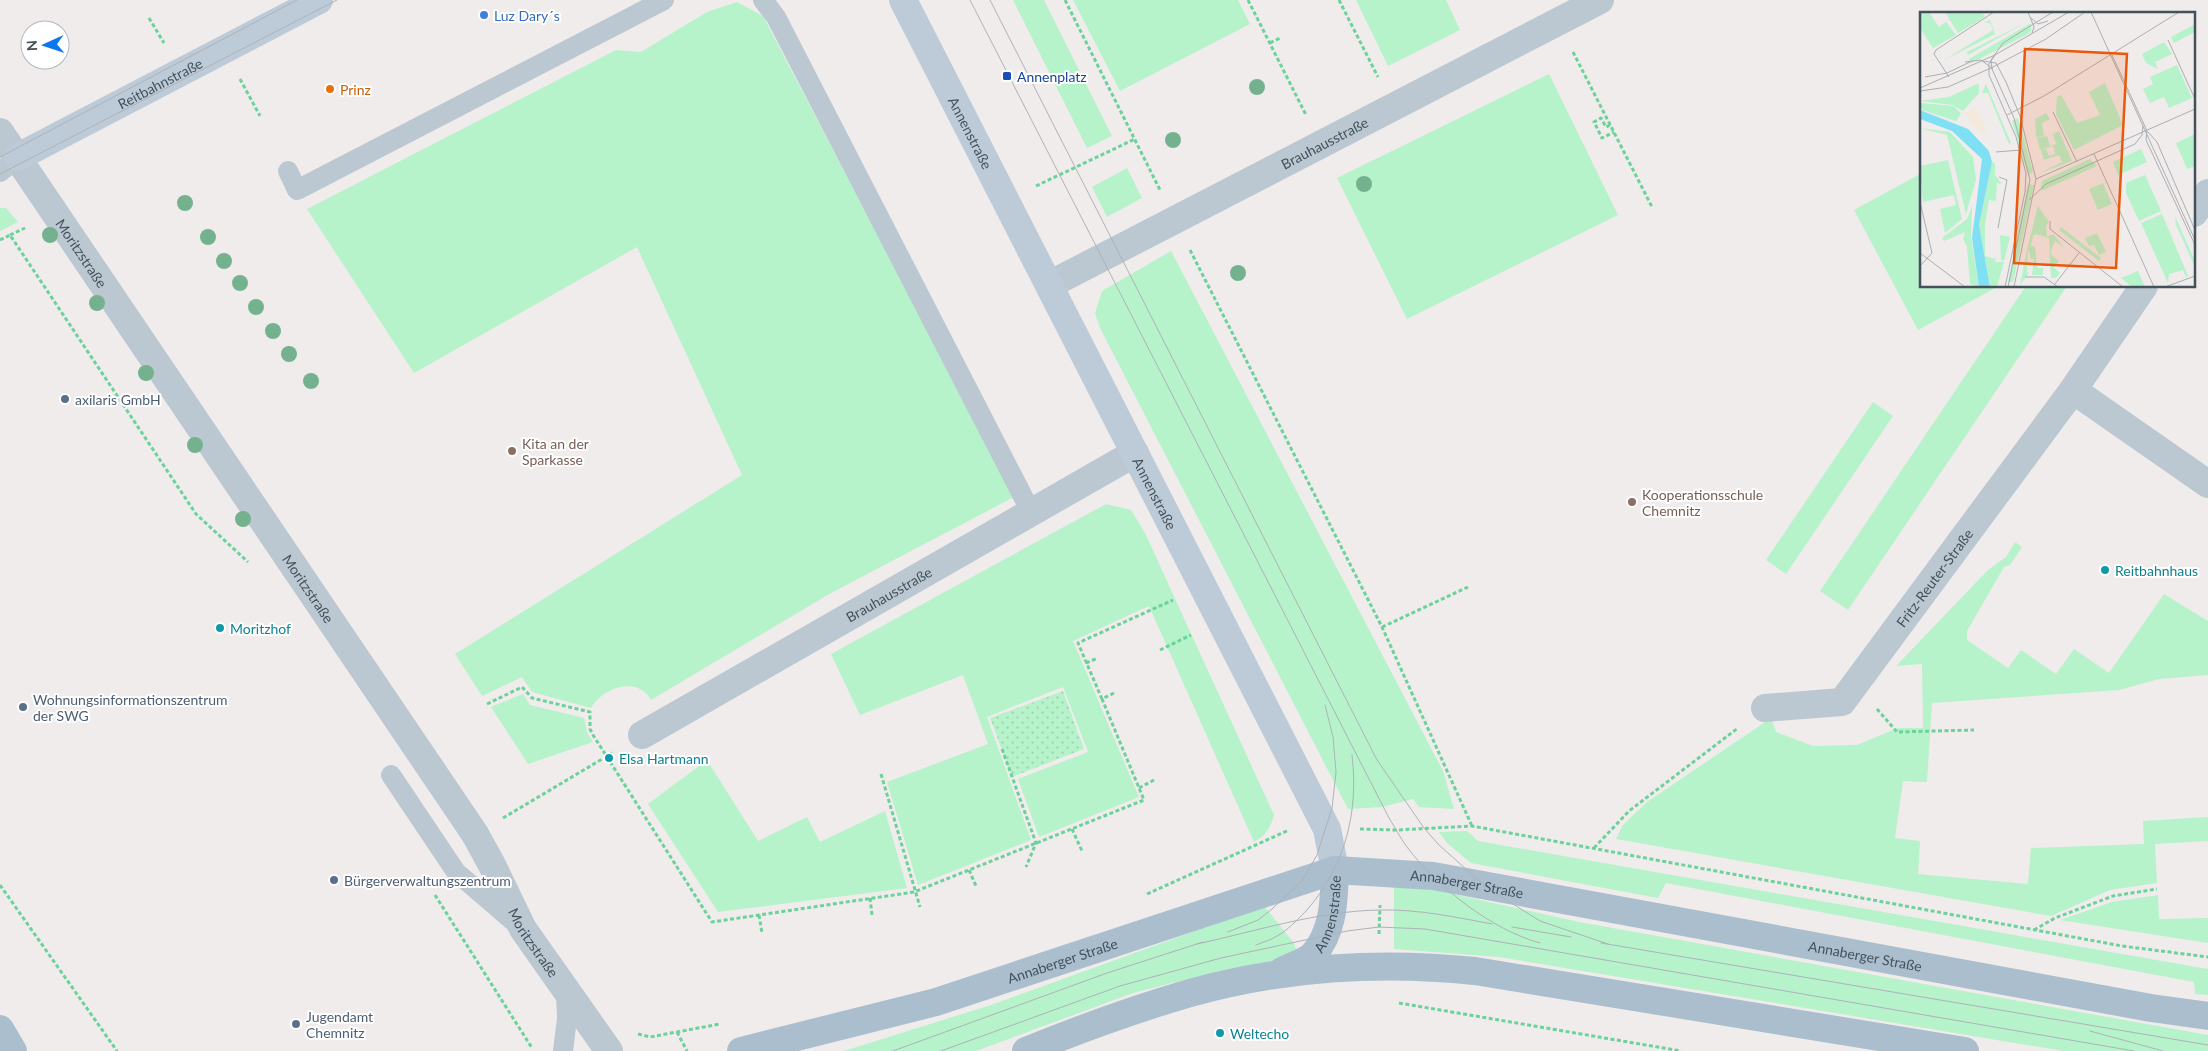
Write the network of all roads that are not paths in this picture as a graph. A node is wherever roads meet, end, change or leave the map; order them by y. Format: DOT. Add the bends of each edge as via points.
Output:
graph roads {
  1 [pos="319,0"];
  2 [pos="664,0"];
  3 [pos="764,0"];
  4 [pos="903,0"];
  5 [pos="1600,0"];
  6 [pos="0,132"];
  7 [pos="6,161"];
  8 [pos="288,171"];
  9 [pos="2208,193"];
  10 [pos="2196,210"];
  11 [pos="1049,285"];
  12 [pos="2143,288"];
  13 [pos="2073,390"];
  14 [pos="1135,453"];
  15 [pos="2208,484"];
  16 [pos="1031,512"];
  17 [pos="1764,708"];
  18 [pos="642,735"];
  19 [pos="391,774"];
  20 [pos="1335,870"];
  21 [pos="523,929"];
  22 [pos="1274,975"];
  23 [pos="566,990"];
  24 [pos="2208,1016"];
  25 [pos="0,1029"];
  26 [pos="1040,1048"];
  27 [pos="13,1051"];
  28 [pos="563,1051"];
  29 [pos="609,1051"];
  30 [pos="741,1051"];
  31 [pos="1965,1051"];
  1 -- 7 [label="street, Reitbahnstraße"];
  2 -- 8 [label="lane" via="297,190"];
  3 -- 16 [label="lane" via="776,17"];
  4 -- 11 [label="street, Annenstraße"];
  5 -- 11 [label="street, Brauhausstraße"];
  6 -- 7 [label="street, Moritzstraße"];
  7 -- 21 [label="street, Moritzstraße" via="475,834"];
  9 -- 10 [label="street"];
  11 -- 14 [label="street, Annenstraße"];
  12 -- 13 [label="street, Fritz-Reuter-Straße"];
  13 -- 15 [label="street"];
  13 -- 17 [label="street, Fritz-Reuter-Straße" via="1842,702"];
  14 -- 16 [label="street, Brauhausstraße"];
  14 -- 20 [label="street, Annenstraße" via="1327,829"];
  16 -- 18 [label="street, Brauhausstraße"];
  19 -- 21 [label="lane" via="456,872"];
  20 -- 22 [label="main road, Annenstraße" via="1333,914 1326,934 1312,956"];
  20 -- 24 [label="main road, Annaberger Straße" via="1433,876"];
  20 -- 30 [label="main road, Annaberger Straße" via="936,1002"];
  21 -- 23 [label="street, Moritzstraße"];
  22 -- 26 [label="main road" via="1191,993 1114,1018"];
  22 -- 31 [label="main road" via="1380,966 1476,971"];
  23 -- 28 [label="lane"];
  23 -- 29 [label="street, Moritzstraße"];
  25 -- 27 [label="main road"];
}
